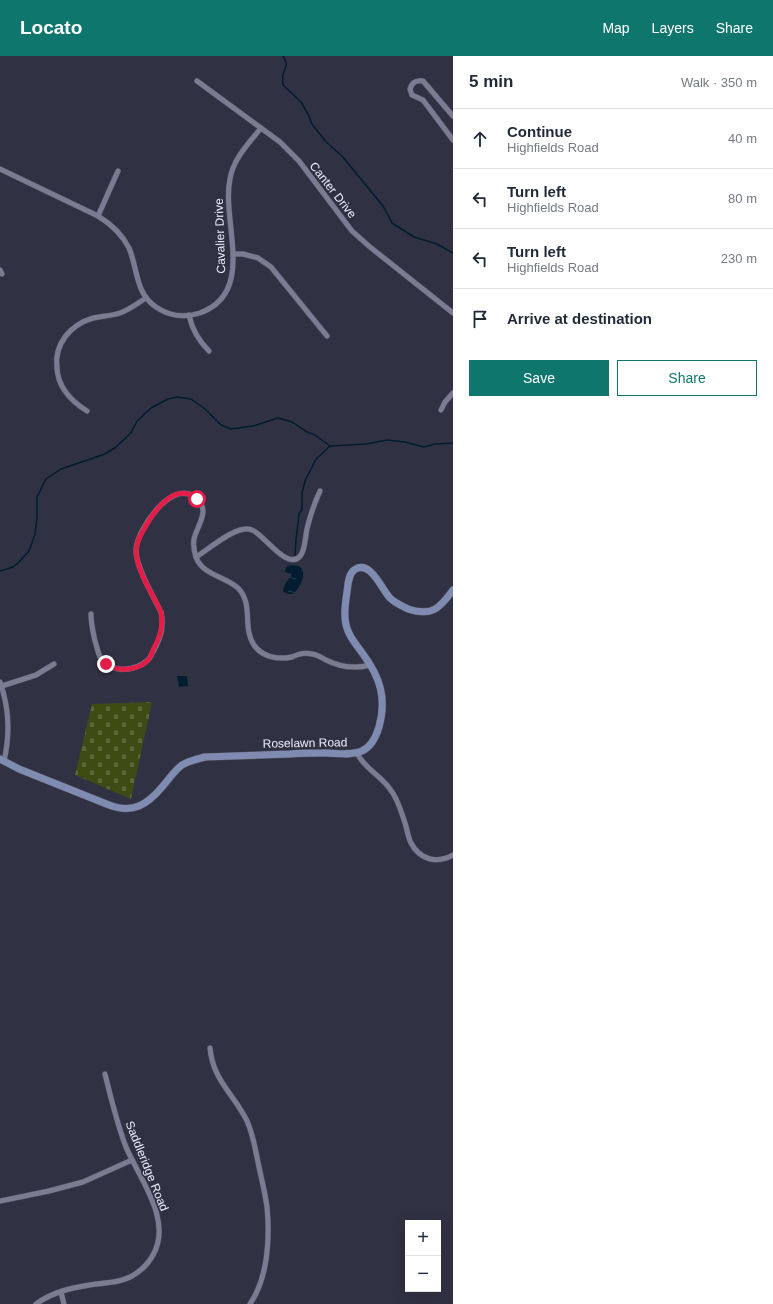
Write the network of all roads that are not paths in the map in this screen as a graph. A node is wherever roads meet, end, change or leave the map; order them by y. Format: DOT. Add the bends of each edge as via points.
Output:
graph roads {
  1 [pos="196,81"];
  2 [pos="453,116"];
  3 [pos="261,128"];
  4 [pos="453,140"];
  5 [pos="0,169"];
  6 [pos="118,171"];
  7 [pos="98,216"];
  8 [pos="233,254"];
  9 [pos="146,298"];
  10 [pos="453,313"];
  11 [pos="189,316"];
  12 [pos="326,336"];
  13 [pos="209,351"];
  14 [pos="453,393"];
  15 [pos="441,410"];
  16 [pos="87,411"];
  17 [pos="320,490"];
  18 [pos="196,557"];
  19 [pos="453,590"];
  20 [pos="92,614"];
  21 [pos="54,664"];
  22 [pos="370,665"];
  23 [pos="1,684"];
  24 [pos="357,753"];
  25 [pos="2,760"];
  26 [pos="453,855"];
  27 [pos="210,1048"];
  28 [pos="105,1074"];
  29 [pos="132,1160"];
  30 [pos="0,1202"];
  31 [pos="61,1292"];
  32 [pos="36,1304"];
  33 [pos="64,1304"];
  34 [pos="250,1304"];
  1 -- 3 [label="street, Canter Drive"];
  2 -- 4 [label="street" via="423,81 417,80 412,84 412,95 423,100"];
  3 -- 8 [label="street, Cavalier Drive" via="232,168 228,199"];
  3 -- 10 [label="street, Canter Drive" via="299,161 352,231"];
  5 -- 7 [label="street, Cavalier Drive"];
  6 -- 7 [label="street"];
  7 -- 9 [label="street, Cavalier Drive" via="114,228 124,241 138,283"];
  8 -- 11 [label="street, Cavalier Drive" via="232,279 223,295 208,309"];
  8 -- 12 [label="street" via="250,256 270,267"];
  9 -- 11 [label="street, Cavalier Drive" via="165,312"];
  9 -- 16 [label="street" via="122,312 79,324 63,339 57,354 60,384 67,394"];
  11 -- 13 [label="street" via="197,337"];
  14 -- 15 [label="street"];
  17 -- 18 [label="street" via="302,553 296,559 281,555 264,538 246,528 227,536"];
  18 -- 20 [label="street" via="193,544 202,519 202,508 197,499 190,494 179,494 164,502 155,512 137,543 139,564 161,612 163,625 160,638 150,657 141,665 131,669 114,668 101,659 92,627"];
  18 -- 22 [label="street" via="202,567 234,584 244,595 251,640 264,654 284,658 305,653 350,668"];
  19 -- 22 [label="street, Roselawn Road" via="436,608 422,612 396,602 386,594 369,570 354,570 348,583 346,624"];
  21 -- 23 [label="street" via="36,675"];
  22 -- 24 [label="street, Roselawn Road" via="380,684 382,711 374,740 367,748"];
  23 -- 25 [label="street" via="6,704 8,733 7,748"];
  24 -- 25 [label="street, Roselawn Road" via="205,757 182,765 148,800 128,809 109,806"];
  24 -- 26 [label="street" via="362,763 384,782 395,796 410,842 417,852 431,860 442,860"];
  27 -- 34 [label="street" via="215,1071 250,1129 267,1206 266,1263 260,1285"];
  28 -- 29 [label="street, Saddleridge Road" via="122,1136"];
  29 -- 30 [label="street" via="83,1182"];
  29 -- 31 [label="street, Saddleridge Road" via="156,1211 159,1233 154,1252 139,1271 125,1279"];
  31 -- 32 [label="street, Saddleridge Road"];
  31 -- 33 [label="street"];
}
